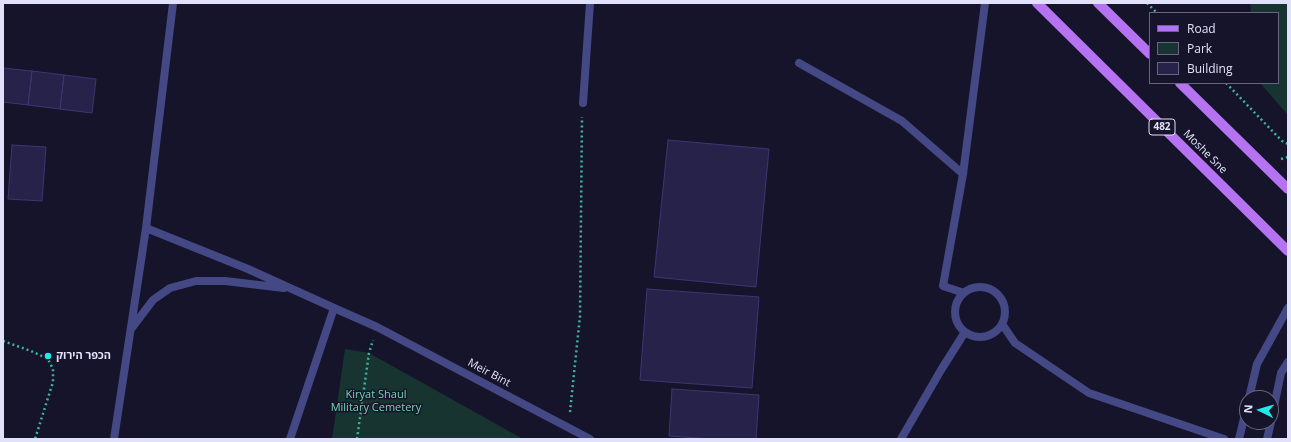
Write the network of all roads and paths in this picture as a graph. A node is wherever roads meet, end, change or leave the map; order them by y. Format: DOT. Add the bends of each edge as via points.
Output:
graph roads {
  1 [pos="173,3"];
  2 [pos="590,3"];
  3 [pos="985,3"];
  4 [pos="1036,3"];
  5 [pos="1098,3"];
  6 [pos="1147,3"];
  7 [pos="1156,12"];
  8 [pos="1149,53"];
  9 [pos="799,63"];
  10 [pos="1181,84"];
  11 [pos="1227,84"];
  12 [pos="582,103"];
  13 [pos="1288,144"];
  14 [pos="963,174"];
  15 [pos="1286,185"];
  16 [pos="146,228"];
  17 [pos="1288,251"];
  18 [pos="291,288"];
  19 [pos="964,293"];
  20 [pos="334,308"];
  21 [pos="1288,308"];
  22 [pos="1002,324"];
  23 [pos="377,327"];
  24 [pos="131,329"];
  25 [pos="965,332"];
  26 [pos="3,341"];
  27 [pos="1288,362"];
  28 [pos="1251,390"];
  29 [pos="1277,390"];
  30 [pos="568,427"];
  31 [pos="35,439"];
  32 [pos="114,439"];
  33 [pos="290,439"];
  34 [pos="357,439"];
  35 [pos="590,439"];
  36 [pos="901,439"];
  37 [pos="1224,439"];
  1 -- 16 [label="street"];
  2 -- 12 [label="street"];
  3 -- 14 [label="street"];
  4 -- 17 [label="main road, Moshe Sne / 482"];
  5 -- 8 [label="main road"];
  6 -- 7 [label="path"];
  9 -- 14 [label="street" via="902,121"];
  10 -- 15 [label="main road"];
  11 -- 13 [label="path" via="1282,141"];
  12 -- 30 [label="path" via="580,316"];
  14 -- 19 [label="street" via="943,286"];
  16 -- 18 [label="street, Meir Bint" via="248,268"];
  16 -- 24 [label="street"];
  18 -- 20 [label="street, Meir Bint"];
  18 -- 24 [label="street" via="225,281 196,282 170,288 153,300"];
  19 -- 22 [label="street" via="969,289 981,287 996,294 1004,307"];
  19 -- 25 [label="street" via="958,299 955,313 956,322"];
  20 -- 23 [label="street, Meir Bint"];
  20 -- 33 [label="street"];
  21 -- 28 [label="street" via="1256,364"];
  22 -- 25 [label="street" via="988,336 979,337"];
  22 -- 37 [label="street" via="1015,343 1089,393"];
  23 -- 30 [label="street, Meir Bint"];
  23 -- 34 [label="path" via="369,353"];
  24 -- 32 [label="street"];
  25 -- 36 [label="street"];
  26 -- 31 [label="path" via="31,350 48,359 53,369 53,382"];
  27 -- 29 [label="street" via="1281,373"];
  30 -- 35 [label="street, Meir Bint"];
}
